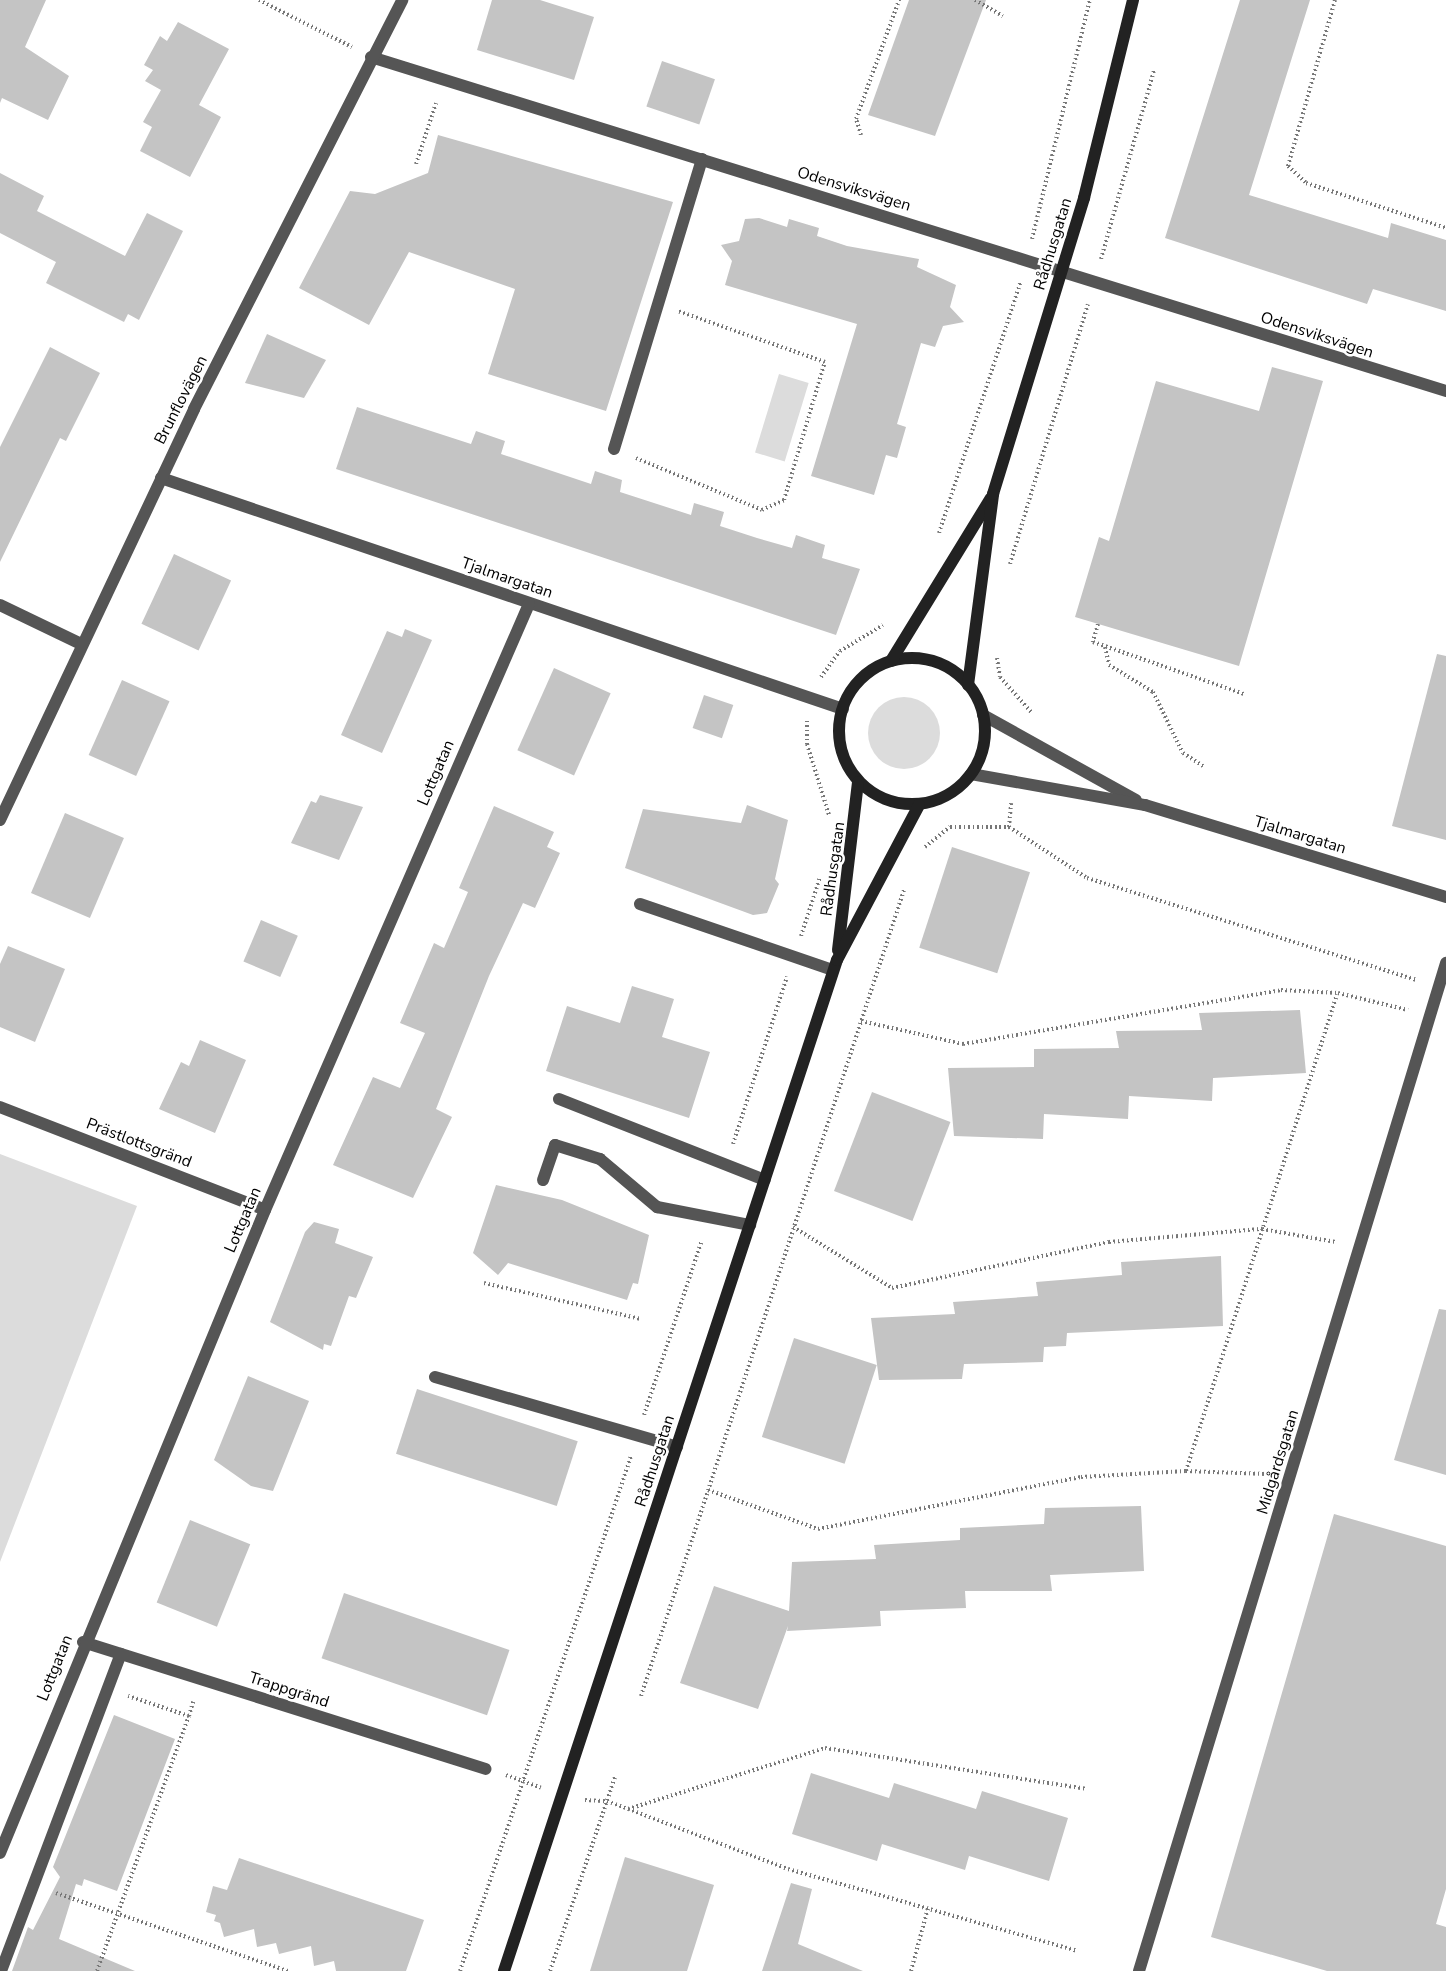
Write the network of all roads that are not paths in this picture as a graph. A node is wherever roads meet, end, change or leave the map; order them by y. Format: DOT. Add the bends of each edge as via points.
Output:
graph roads {
  1 [pos="402,0"];
  2 [pos="1133,0"];
  3 [pos="371,57"];
  4 [pos="702,159"];
  5 [pos="1060,271"];
  6 [pos="1446,391"];
  7 [pos="614,449"];
  8 [pos="161,478"];
  9 [pos="993,494"];
  10 [pos="529,604"];
  11 [pos="0,605"];
  12 [pos="81,644"];
  13 [pos="891,661"];
  14 [pos="968,685"];
  15 [pos="843,709"];
  16 [pos="983,715"];
  17 [pos="971,774"];
  18 [pos="858,782"];
  19 [pos="919,804"];
  20 [pos="1145,805"];
  21 [pos="0,820"];
  22 [pos="1446,897"];
  23 [pos="640,904"];
  24 [pos="1446,963"];
  25 [pos="835,965"];
  26 [pos="559,1100"];
  27 [pos="0,1107"];
  28 [pos="543,1180"];
  29 [pos="765,1180"];
  30 [pos="265,1210"];
  31 [pos="750,1225"];
  32 [pos="435,1377"];
  33 [pos="677,1447"];
  34 [pos="83,1642"];
  35 [pos="121,1654"];
  36 [pos="485,1769"];
  37 [pos="0,1853"];
  38 [pos="1,1971"];
  39 [pos="504,1971"];
  40 [pos="1139,1971"];
  1 -- 3 [label="street, Brunflovägen"];
  2 -- 5 [label="main road, Rådhusgatan"];
  3 -- 4 [label="street, Odensviksvägen"];
  3 -- 8 [label="street, Brunflovägen"];
  4 -- 5 [label="street, Odensviksvägen"];
  4 -- 7 [label="street"];
  5 -- 6 [label="street, Odensviksvägen"];
  5 -- 9 [label="main road, Rådhusgatan"];
  8 -- 10 [label="street, Tjalmargatan"];
  8 -- 12 [label="street, Brunflovägen"];
  9 -- 13 [label="main road, Rådhusgatan"];
  9 -- 14 [label="main road, Rådhusgatan"];
  10 -- 15 [label="street, Tjalmargatan"];
  10 -- 30 [label="street, Lottgatan"];
  11 -- 12 [label="street"];
  12 -- 21 [label="street, Brunflovägen"];
  13 -- 14 [label="main road" via="933,661"];
  13 -- 15 [label="main road" via="851,689"];
  14 -- 16 [label="main road"];
  15 -- 18 [label="main road" via="838,737 844,761"];
  16 -- 17 [label="main road" via="985,736"];
  16 -- 20 [label="street, Tjalmargatan" via="1031,738"];
  17 -- 19 [label="main road" via="939,799"];
  17 -- 20 [label="street, Tjalmargatan"];
  18 -- 19 [label="main road" via="897,803"];
  18 -- 25 [label="main road, Rådhusgatan"];
  19 -- 25 [label="main road, Rådhusgatan"];
  20 -- 22 [label="street, Tjalmargatan"];
  23 -- 25 [label="street"];
  24 -- 40 [label="street, Midgårdsgatan"];
  25 -- 29 [label="main road, Rådhusgatan"];
  26 -- 29 [label="street"];
  27 -- 30 [label="street, Prästlottsgränd"];
  28 -- 31 [label="street" via="555,1145 600,1159 657,1207"];
  29 -- 31 [label="main road, Rådhusgatan"];
  30 -- 34 [label="street, Lottgatan"];
  31 -- 33 [label="main road, Rådhusgatan"];
  32 -- 33 [label="street"];
  33 -- 39 [label="main road, Rådhusgatan"];
  34 -- 35 [label="street, Trappgränd"];
  34 -- 37 [label="street, Lottgatan"];
  35 -- 36 [label="street, Trappgränd"];
  35 -- 38 [label="street"];
}
